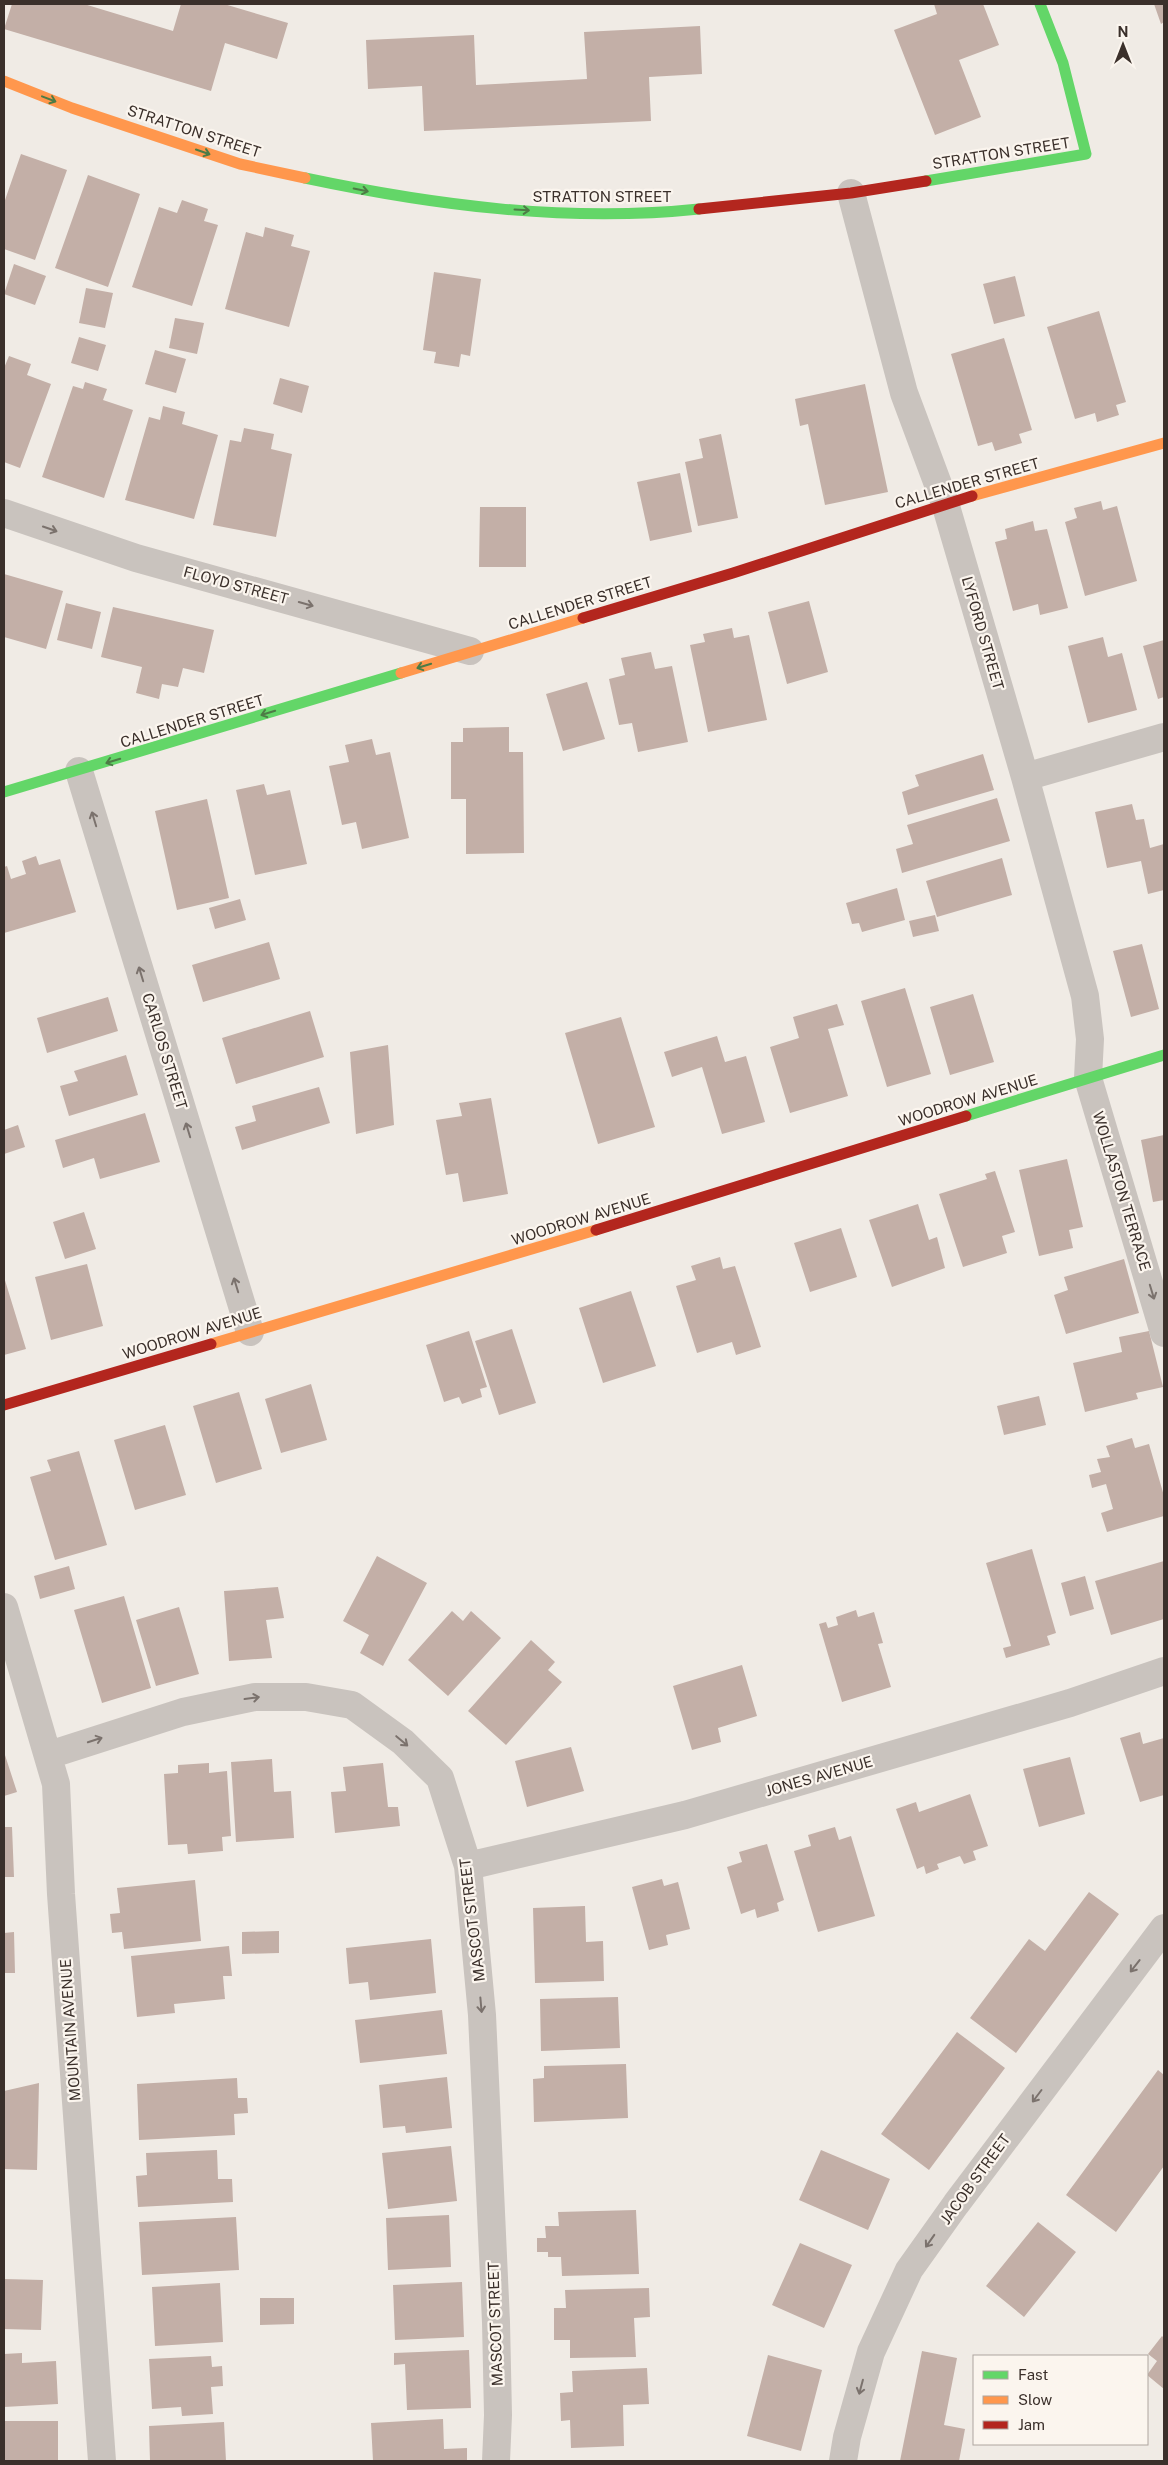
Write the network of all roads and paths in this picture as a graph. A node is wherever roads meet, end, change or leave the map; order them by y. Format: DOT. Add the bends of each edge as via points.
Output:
graph roads {
  1 [pos="1040,4"];
  2 [pos="4,81"];
  3 [pos="852,192"];
  4 [pos="1164,443"];
  5 [pos="945,503"];
  6 [pos="4,513"];
  7 [pos="470,651"];
  8 [pos="1164,737"];
  9 [pos="79,771"];
  10 [pos="1025,777"];
  11 [pos="4,792"];
  12 [pos="1164,1055"];
  13 [pos="1088,1078"];
  14 [pos="250,1332"];
  15 [pos="1164,1333"];
  16 [pos="4,1405"];
  17 [pos="4,1606"];
  18 [pos="1164,1671"];
  19 [pos="49,1755"];
  20 [pos="468,1866"];
  21 [pos="1164,1928"];
  22 [pos="102,2461"];
  23 [pos="496,2461"];
  24 [pos="843,2461"];
  1 -- 3 [label="street, STRATTON STREET" via="1063,62 1086,154"];
  2 -- 3 [label="street, STRATTON STREET, one-way" via="72,108 240,164 382,194 499,209 612,214 671,212"];
  3 -- 5 [label="street, LYFORD STREET" via="904,393"];
  4 -- 5 [label="street, CALLENDER STREET"];
  5 -- 7 [label="street, CALLENDER STREET" via="733,573"];
  5 -- 10 [label="street, LYFORD STREET"];
  6 -- 7 [label="street, FLOYD STREET, one-way" via="136,558"];
  7 -- 9 [label="street, CALLENDER STREET, one-way"];
  8 -- 10 [label="street"];
  9 -- 11 [label="street, CALLENDER STREET"];
  14 -- 9 [label="street, CARLOS STREET, one-way"];
  10 -- 13 [label="street, LYFORD STREET" via="1086,996 1090,1039"];
  12 -- 13 [label="street, WOODROW AVENUE"];
  13 -- 14 [label="street, WOODROW AVENUE" via="640,1217"];
  13 -- 15 [label="street, WOLLASTON TERRACE, one-way"];
  14 -- 16 [label="street, WOODROW AVENUE"];
  17 -- 19 [label="street, MOUNTAIN AVENUE"];
  18 -- 20 [label="street, JONES AVENUE" via="1070,1703 685,1815"];
  19 -- 20 [label="street, MASCOT STREET, one-way" via="182,1712 255,1697 306,1697 352,1705 403,1742 440,1778"];
  19 -- 22 [label="street, MOUNTAIN AVENUE" via="56,1784 61,1904"];
  20 -- 23 [label="street, MASCOT STREET, one-way" via="482,2015 496,2322"];
  21 -- 24 [label="street, JACOB STREET, one-way" via="909,2270 871,2352"];
}
